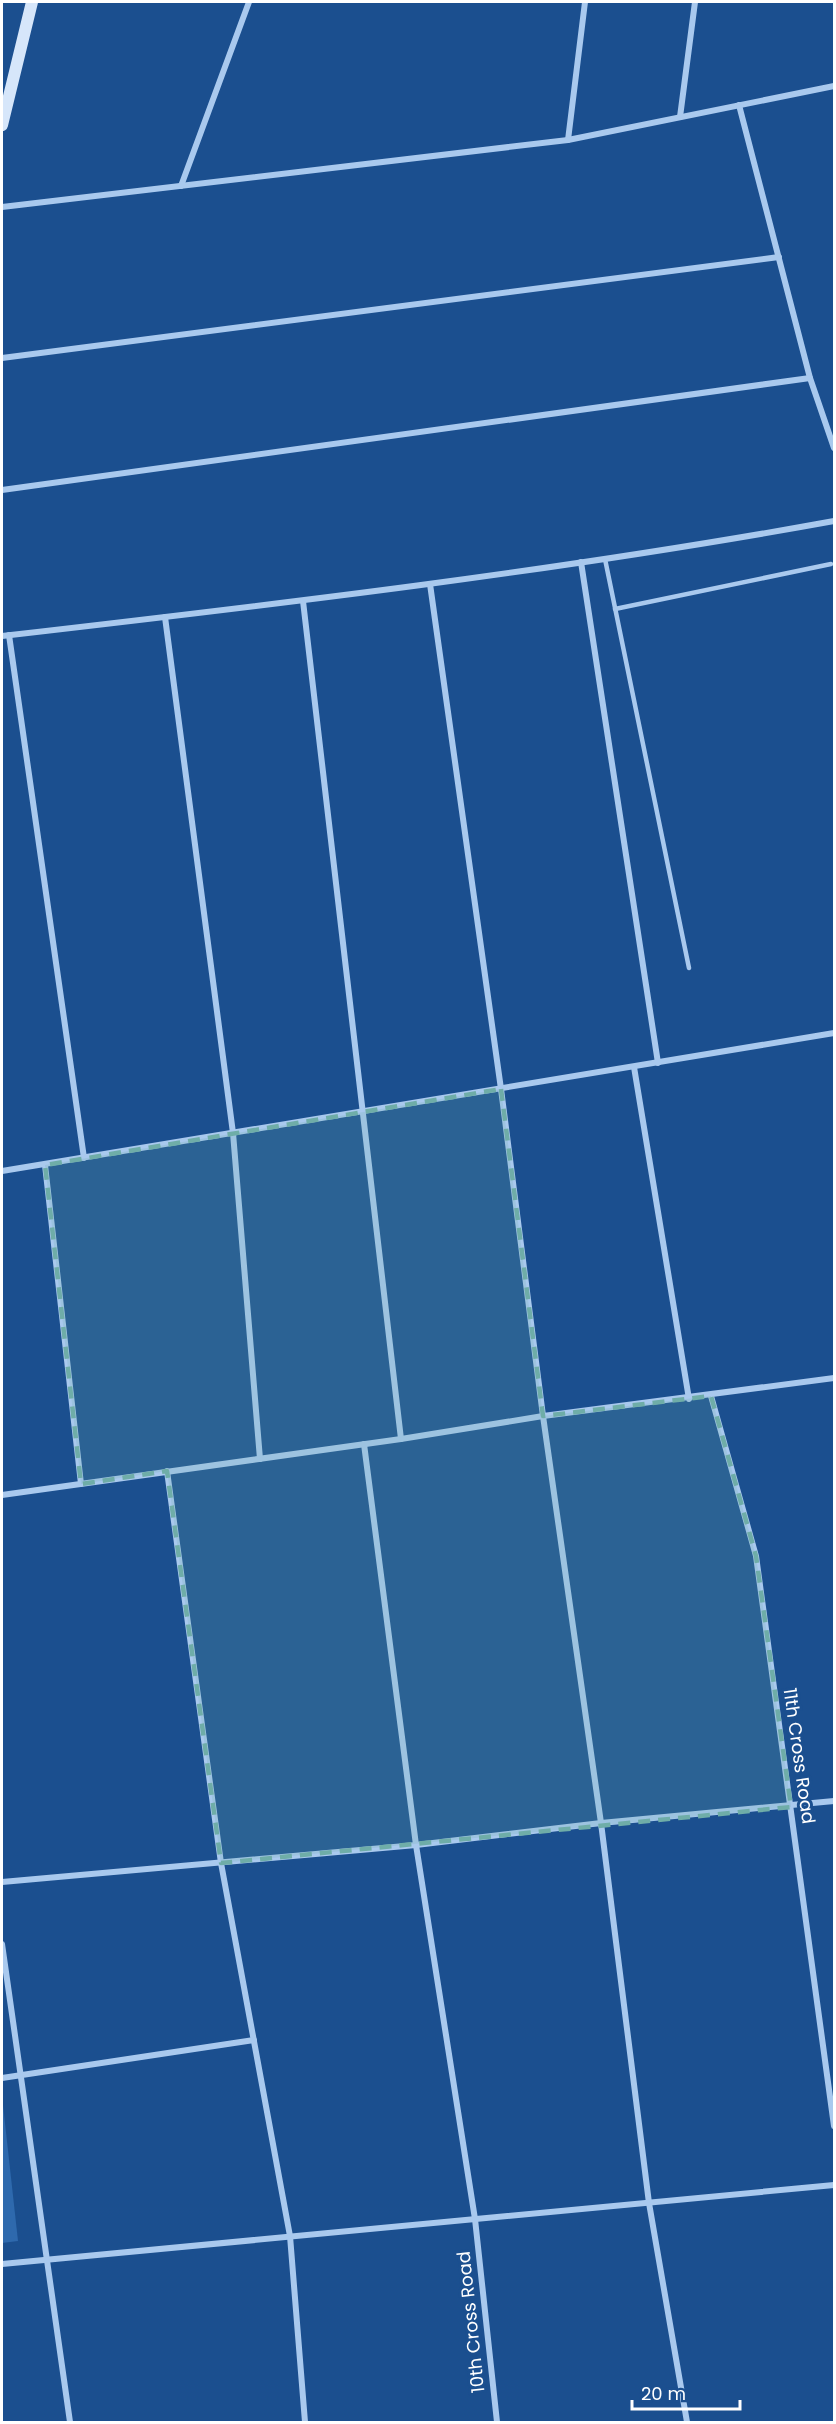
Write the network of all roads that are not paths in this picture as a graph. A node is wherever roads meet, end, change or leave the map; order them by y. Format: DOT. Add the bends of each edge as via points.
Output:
graph roads {
  1 [pos="32,2"];
  2 [pos="249,2"];
  3 [pos="585,2"];
  4 [pos="695,2"];
  5 [pos="834,86"];
  6 [pos="739,105"];
  7 [pos="680,117"];
  8 [pos="2,125"];
  9 [pos="568,140"];
  10 [pos="181,186"];
  11 [pos="2,207"];
  12 [pos="778,257"];
  13 [pos="2,358"];
  14 [pos="810,378"];
  15 [pos="834,448"];
  16 [pos="2,490"];
  17 [pos="834,520"];
  18 [pos="605,559"];
  19 [pos="581,562"];
  20 [pos="831,564"];
  21 [pos="430,584"];
  22 [pos="303,601"];
  23 [pos="615,609"];
  24 [pos="165,617"];
  25 [pos="9,635"];
  26 [pos="2,636"];
  27 [pos="689,968"];
  28 [pos="834,1033"];
  29 [pos="658,1063"];
  30 [pos="634,1067"];
  31 [pos="501,1089"];
  32 [pos="361,1112"];
  33 [pos="233,1133"];
  34 [pos="84,1158"];
  35 [pos="45,1164"];
  36 [pos="2,1172"];
  37 [pos="834,1378"];
  38 [pos="711,1396"];
  39 [pos="689,1399"];
  40 [pos="543,1416"];
  41 [pos="401,1439"];
  42 [pos="364,1444"];
  43 [pos="260,1459"];
  44 [pos="167,1472"];
  45 [pos="81,1484"];
  46 [pos="2,1495"];
  47 [pos="834,1801"];
  48 [pos="791,1807"];
  49 [pos="601,1823"];
  50 [pos="416,1845"];
  51 [pos="221,1863"];
  52 [pos="2,1882"];
  53 [pos="2,1944"];
  54 [pos="254,2040"];
  55 [pos="20,2076"];
  56 [pos="2,2078"];
  57 [pos="834,2126"];
  58 [pos="834,2185"];
  59 [pos="649,2203"];
  60 [pos="475,2219"];
  61 [pos="290,2236"];
  62 [pos="46,2259"];
  63 [pos="2,2264"];
  64 [pos="70,2422"];
  65 [pos="305,2422"];
  66 [pos="497,2422"];
  67 [pos="687,2422"];
  1 -- 8 [label="street"];
  2 -- 10 [label="street"];
  3 -- 9 [label="street"];
  4 -- 7 [label="street"];
  5 -- 6 [label="street"];
  6 -- 7 [label="street"];
  6 -- 12 [label="street"];
  7 -- 9 [label="street"];
  9 -- 10 [label="street"];
  10 -- 11 [label="street"];
  12 -- 13 [label="street"];
  12 -- 14 [label="street"];
  14 -- 15 [label="street"];
  14 -- 16 [label="street"];
  17 -- 18 [label="street"];
  18 -- 19 [label="street"];
  18 -- 23 [label="lane"];
  19 -- 21 [label="street"];
  19 -- 29 [label="street"];
  20 -- 23 [label="lane"];
  21 -- 22 [label="street"];
  21 -- 31 [label="street"];
  22 -- 24 [label="street"];
  22 -- 32 [label="street"];
  23 -- 27 [label="lane"];
  24 -- 25 [label="street"];
  24 -- 33 [label="street"];
  25 -- 26 [label="street"];
  25 -- 34 [label="street"];
  28 -- 29 [label="street"];
  29 -- 30 [label="street"];
  30 -- 31 [label="street"];
  30 -- 39 [label="street"];
  31 -- 32 [label="street"];
  31 -- 40 [label="street"];
  32 -- 33 [label="street"];
  32 -- 41 [label="street"];
  33 -- 34 [label="street"];
  33 -- 43 [label="street"];
  34 -- 35 [label="street"];
  35 -- 36 [label="street"];
  35 -- 45 [label="street"];
  37 -- 38 [label="street"];
  38 -- 39 [label="street"];
  38 -- 48 [label="street, 11th Cross Road" via="756,1556"];
  39 -- 40 [label="street"];
  40 -- 41 [label="street"];
  40 -- 49 [label="street"];
  41 -- 42 [label="street"];
  42 -- 43 [label="street"];
  42 -- 50 [label="street, 10th Cross Road"];
  43 -- 44 [label="street"];
  44 -- 45 [label="street"];
  44 -- 51 [label="street"];
  45 -- 46 [label="street"];
  47 -- 48 [label="street"];
  48 -- 49 [label="street"];
  48 -- 57 [label="street, 11th Cross Road"];
  49 -- 50 [label="street"];
  49 -- 59 [label="street"];
  50 -- 51 [label="street"];
  50 -- 60 [label="street, 10th Cross Road"];
  51 -- 52 [label="street"];
  51 -- 54 [label="street"];
  53 -- 55 [label="street"];
  54 -- 55 [label="street"];
  54 -- 61 [label="street"];
  55 -- 56 [label="street"];
  55 -- 62 [label="street"];
  58 -- 59 [label="street"];
  59 -- 60 [label="street"];
  59 -- 67 [label="street"];
  60 -- 61 [label="street"];
  60 -- 66 [label="street, 10th Cross Road"];
  61 -- 62 [label="street"];
  61 -- 65 [label="street"];
  62 -- 63 [label="street"];
  62 -- 64 [label="street"];
}
